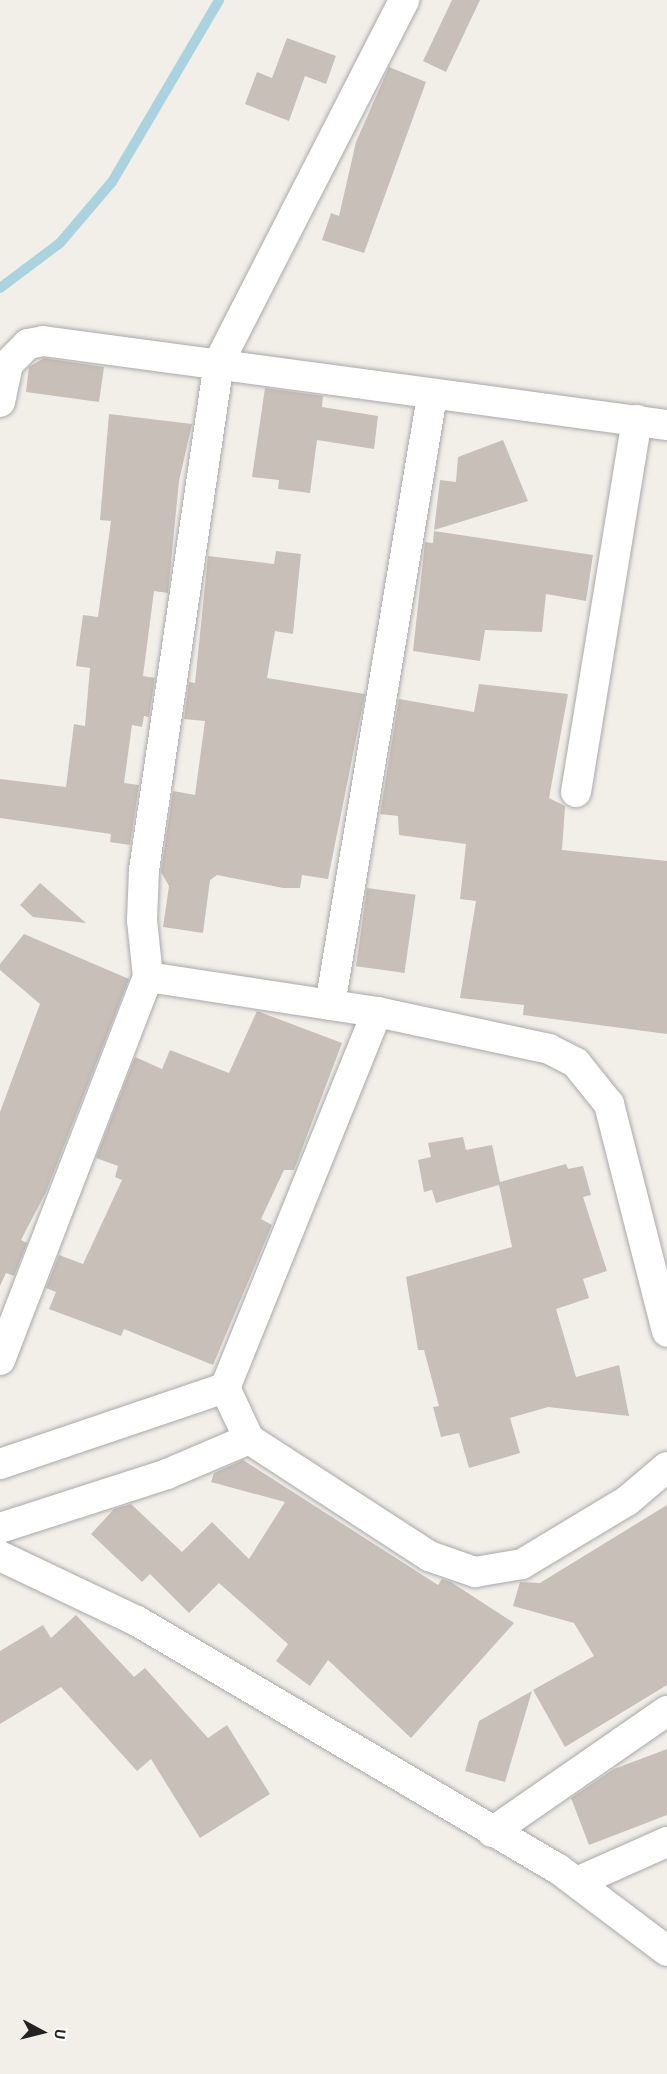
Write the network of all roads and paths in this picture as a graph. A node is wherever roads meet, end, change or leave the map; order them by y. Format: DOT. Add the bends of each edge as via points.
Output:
graph roads {
  1 [pos="405,0"];
  2 [pos="219,362"];
  3 [pos="432,396"];
  4 [pos="0,402"];
  5 [pos="637,420"];
  6 [pos="667,425"];
  7 [pos="576,792"];
  8 [pos="148,977"];
  9 [pos="330,1005"];
  10 [pos="377,1012"];
  11 [pos="660,1271"];
  12 [pos="667,1332"];
  13 [pos="0,1360"];
  14 [pos="225,1389"];
  15 [pos="249,1439"];
  16 [pos="0,1464"];
  17 [pos="667,1467"];
  18 [pos="0,1528"];
  19 [pos="8,1568"];
  20 [pos="667,1711"];
  21 [pos="492,1832"];
  22 [pos="667,1842"];
  23 [pos="577,1882"];
  24 [pos="667,1951"];
  1 -- 2 [label="street"];
  2 -- 3 [label="street"];
  2 -- 4 [label="street" via="43,341 27,344 8,364"];
  2 -- 8 [label="street" via="144,870 142,920"];
  3 -- 5 [label="street"];
  3 -- 9 [label="street"];
  5 -- 6 [label="street"];
  5 -- 7 [label="street"];
  8 -- 9 [label="street"];
  8 -- 13 [label="street"];
  9 -- 10 [label="street"];
  10 -- 11 [label="street" via="549,1050 590,1074 609,1104"];
  10 -- 14 [label="street"];
  11 -- 12 [label="street"];
  14 -- 15 [label="street"];
  14 -- 16 [label="street"];
  15 -- 17 [label="street" via="429,1556 475,1572 522,1564 627,1501"];
  15 -- 18 [label="street" via="168,1474"];
  19 -- 21 [label="street" via="138,1621"];
  20 -- 21 [label="street"];
  21 -- 23 [label="street"];
  22 -- 23 [label="street"];
  23 -- 24 [label="street"];
}
